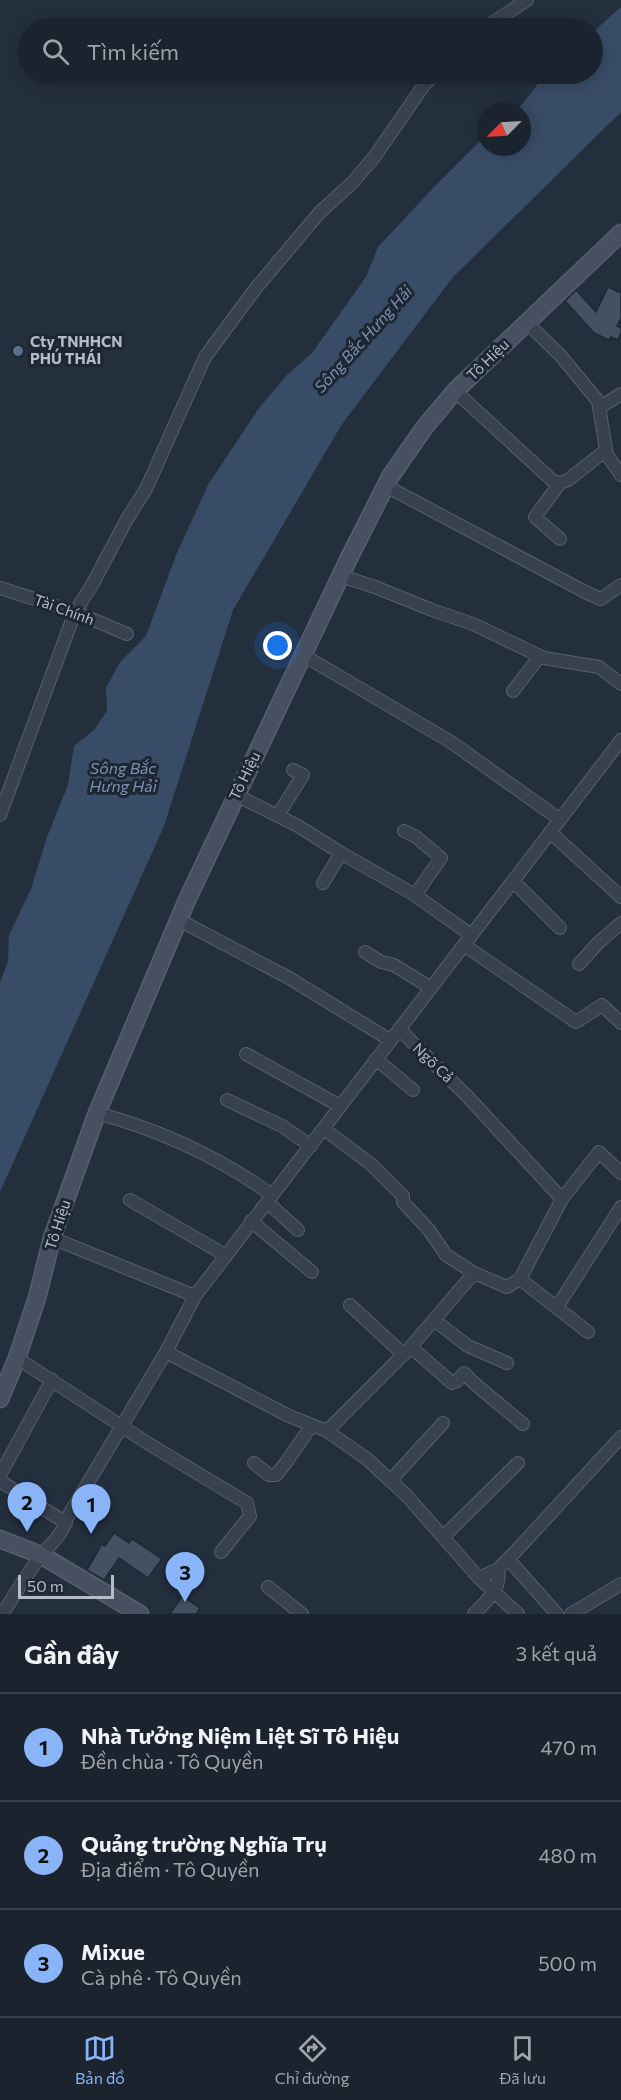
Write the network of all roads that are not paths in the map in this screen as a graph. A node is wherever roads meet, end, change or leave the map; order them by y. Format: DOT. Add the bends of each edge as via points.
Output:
graph roads {
  1 [pos="527,0"];
  2 [pos="499,18"];
  3 [pos="424,84"];
  4 [pos="621,233"];
  5 [pos="527,323"];
  6 [pos="455,391"];
  7 [pos="621,394"];
  8 [pos="599,408"];
  9 [pos="606,450"];
  10 [pos="621,475"];
  11 [pos="560,483"];
  12 [pos="386,486"];
  13 [pos="560,539"];
  14 [pos="340,576"];
  15 [pos="621,585"];
  16 [pos="0,588"];
  17 [pos="75,612"];
  18 [pos="127,634"];
  19 [pos="303,655"];
  20 [pos="540,656"];
  21 [pos="621,684"];
  22 [pos="513,691"];
  23 [pos="621,741"];
  24 [pos="293,770"];
  25 [pos="236,795"];
  26 [pos="0,815"];
  27 [pos="278,815"];
  28 [pos="559,819"];
  29 [pos="404,831"];
  30 [pos="550,832"];
  31 [pos="341,853"];
  32 [pos="513,881"];
  33 [pos="323,883"];
  34 [pos="415,895"];
  35 [pos="621,897"];
  36 [pos="179,920"];
  37 [pos="621,923"];
  38 [pos="560,928"];
  39 [pos="468,940"];
  40 [pos="365,951"];
  41 [pos="579,964"];
  42 [pos="431,988"];
  43 [pos="621,1023"];
  44 [pos="399,1029"];
  45 [pos="390,1040"];
  46 [pos="246,1054"];
  47 [pos="376,1059"];
  48 [pos="413,1090"];
  49 [pos="228,1101"];
  50 [pos="340,1106"];
  51 [pos="98,1113"];
  52 [pos="324,1129"];
  53 [pos="310,1146"];
  54 [pos="621,1173"];
  55 [pos="270,1198"];
  56 [pos="562,1199"];
  57 [pos="130,1200"];
  58 [pos="621,1207"];
  59 [pos="252,1221"];
  60 [pos="298,1230"];
  61 [pos="52,1238"];
  62 [pos="225,1255"];
  63 [pos="312,1272"];
  64 [pos="474,1273"];
  65 [pos="520,1279"];
  66 [pos="195,1296"];
  67 [pos="350,1305"];
  68 [pos="557,1307"];
  69 [pos="434,1320"];
  70 [pos="588,1332"];
  71 [pos="407,1351"];
  72 [pos="166,1352"];
  73 [pos="17,1358"];
  74 [pos="507,1363"];
  75 [pos="52,1380"];
  76 [pos="0,1399"];
  77 [pos="443,1423"];
  78 [pos="523,1424"];
  79 [pos="312,1425"];
  80 [pos="122,1427"];
  81 [pos="327,1431"];
  82 [pos="621,1437"];
  83 [pos="254,1463"];
  84 [pos="518,1463"];
  85 [pos="0,1475"];
  86 [pos="0,1481"];
  87 [pos="390,1481"];
  88 [pos="66,1523"];
  89 [pos="443,1537"];
  90 [pos="0,1539"];
  91 [pos="221,1552"];
  92 [pos="41,1555"];
  93 [pos="508,1559"];
  94 [pos="498,1569"];
  95 [pos="479,1578"];
  96 [pos="621,1584"];
  97 [pos="268,1587"];
  98 [pos="495,1591"];
  99 [pos="589,1609"];
  100 [pos="7,1612"];
  101 [pos="140,1614"];
  102 [pos="302,1614"];
  103 [pos="474,1614"];
  104 [pos="518,1614"];
  105 [pos="556,1614"];
  106 [pos="571,1614"];
  1 -- 2 [label="street"];
  3 -- 17 [label="street" via="375,156 320,212 205,357 146,489"];
  4 -- 5 [label="main road, Tô Hiệu"];
  5 -- 6 [label="main road, Tô Hiệu"];
  5 -- 8 [label="street" via="560,355 598,401"];
  6 -- 11 [label="street" via="553,481"];
  6 -- 12 [label="main road, Tô Hiệu" via="424,428"];
  7 -- 8 [label="street"];
  8 -- 9 [label="street"];
  9 -- 10 [label="street"];
  9 -- 11 [label="street"];
  11 -- 13 [label="street" via="535,517"];
  12 -- 14 [label="main road, Tô Hiệu"];
  12 -- 15 [label="street" via="601,599"];
  14 -- 19 [label="main road, Tô Hiệu"];
  14 -- 20 [label="street" via="473,624"];
  16 -- 17 [label="street, Tài Chính"];
  17 -- 18 [label="street, Tài Chính"];
  17 -- 26 [label="street"];
  19 -- 25 [label="main road, Tô Hiệu"];
  19 -- 28 [label="street" via="451,742"];
  20 -- 21 [label="street" via="599,667"];
  20 -- 22 [label="street"];
  23 -- 28 [label="street"];
  24 -- 27 [label="street" via="303,776"];
  25 -- 27 [label="street"];
  25 -- 36 [label="main road, Tô Hiệu"];
  27 -- 31 [label="street"];
  28 -- 30 [label="street"];
  29 -- 34 [label="street" via="416,836 441,858"];
  30 -- 32 [label="street"];
  30 -- 35 [label="street"];
  31 -- 33 [label="street"];
  31 -- 34 [label="street"];
  32 -- 38 [label="street"];
  32 -- 39 [label="street"];
  34 -- 39 [label="street"];
  36 -- 45 [label="street" via="289,978"];
  36 -- 51 [label="main road, Tô Hiệu"];
  37 -- 41 [label="street"];
  39 -- 42 [label="street"];
  39 -- 43 [label="street" via="576,1022 602,1005"];
  40 -- 42 [label="street"];
  42 -- 44 [label="street"];
  44 -- 45 [label="street"];
  44 -- 56 [label="street, Ngõ Cả"];
  45 -- 47 [label="street"];
  46 -- 50 [label="street"];
  47 -- 48 [label="street"];
  47 -- 50 [label="street"];
  49 -- 53 [label="street" via="282,1126"];
  50 -- 52 [label="street"];
  51 -- 55 [label="street" via="166,1136 240,1172"];
  51 -- 61 [label="main road, Tô Hiệu"];
  52 -- 53 [label="street"];
  52 -- 64 [label="street" via="372,1165 403,1196 403,1202 446,1255"];
  53 -- 55 [label="street"];
  54 -- 56 [label="street" via="599,1152"];
  55 -- 59 [label="street"];
  55 -- 60 [label="street"];
  56 -- 65 [label="street"];
  57 -- 62 [label="street"];
  58 -- 68 [label="street"];
  59 -- 62 [label="street"];
  59 -- 63 [label="street"];
  61 -- 66 [label="street"];
  61 -- 73 [label="main road, Tô Hiệu"];
  62 -- 66 [label="street"];
  64 -- 65 [label="street" via="507,1287"];
  64 -- 69 [label="street"];
  65 -- 68 [label="street"];
  66 -- 72 [label="street"];
  67 -- 71 [label="street"];
  68 -- 70 [label="street"];
  69 -- 71 [label="street"];
  69 -- 74 [label="street" via="468,1346"];
  71 -- 78 [label="street" via="452,1383 464,1373"];
  71 -- 81 [label="street"];
  72 -- 79 [label="street"];
  72 -- 80 [label="street"];
  73 -- 75 [label="street"];
  73 -- 76 [label="main road, Tô Hiệu"];
  75 -- 80 [label="street"];
  75 -- 85 [label="street"];
  77 -- 87 [label="street"];
  79 -- 81 [label="street"];
  79 -- 83 [label="street" via="276,1475 269,1475"];
  80 -- 88 [label="street"];
  80 -- 91 [label="street" via="247,1503 250,1516"];
  81 -- 87 [label="street"];
  82 -- 93 [label="street"];
  84 -- 89 [label="street"];
  86 -- 88 [label="street"];
  87 -- 89 [label="street"];
  88 -- 92 [label="street"];
  89 -- 95 [label="street"];
  90 -- 92 [label="main road"];
  92 -- 100 [label="street"];
  92 -- 101 [label="main road"];
  93 -- 94 [label="street"];
  93 -- 105 [label="street"];
  94 -- 95 [label="street"];
  94 -- 98 [label="street" via="500,1581"];
  95 -- 98 [label="street"];
  96 -- 99 [label="street"];
  97 -- 102 [label="street"];
  98 -- 103 [label="street"];
  98 -- 104 [label="street"];
  99 -- 106 [label="street"];
}
